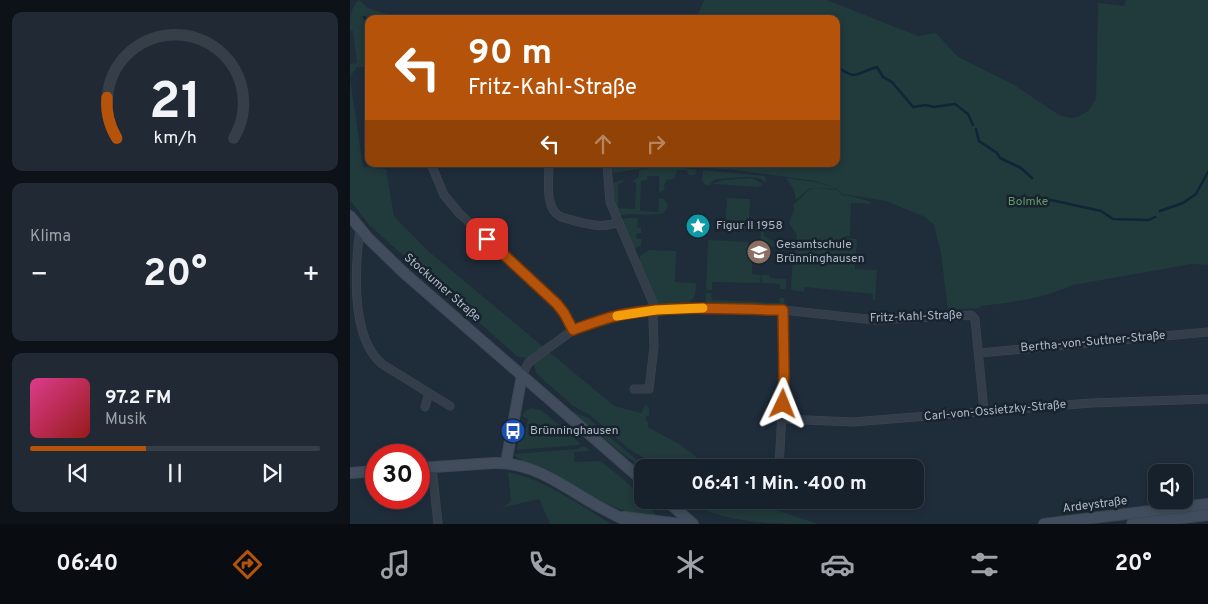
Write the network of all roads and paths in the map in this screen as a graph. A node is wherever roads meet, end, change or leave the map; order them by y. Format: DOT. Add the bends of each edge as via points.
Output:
graph roads {
  1 [pos="431,167"];
  2 [pos="549,167"];
  3 [pos="608,167"];
  4 [pos="350,216"];
  5 [pos="619,222"];
  6 [pos="360,229"];
  7 [pos="656,310"];
  8 [pos="783,310"];
  9 [pos="573,330"];
  10 [pos="1208,332"];
  11 [pos="979,353"];
  12 [pos="522,374"];
  13 [pos="634,389"];
  14 [pos="429,393"];
  15 [pos="1208,399"];
  16 [pos="450,406"];
  17 [pos="425,407"];
  18 [pos="984,411"];
  19 [pos="783,419"];
  20 [pos="780,459"];
  21 [pos="506,463"];
  22 [pos="432,467"];
  23 [pos="365,472"];
  24 [pos="350,473"];
  25 [pos="634,473"];
  26 [pos="1208,504"];
  27 [pos="676,509"];
  28 [pos="1208,515"];
  29 [pos="620,517"];
  30 [pos="438,524"];
  31 [pos="633,524"];
  32 [pos="680,524"];
  33 [pos="693,524"];
  34 [pos="1044,524"];
  35 [pos="1132,524"];
  1 -- 9 [label="street" via="444,195 459,213 557,304"];
  2 -- 5 [label="street" via="550,198 556,215 597,226"];
  3 -- 5 [label="street" via="610,202"];
  4 -- 6 [label="main road, Stockumer Straße"];
  5 -- 7 [label="street"];
  6 -- 12 [label="main road, Stockumer Straße" via="403,272"];
  6 -- 14 [label="street" via="356,288 364,340 375,358"];
  7 -- 8 [label="street, Fritz-Kahl-Straße"];
  7 -- 9 [label="street, Fritz-Kahl-Straße" via="606,319"];
  7 -- 13 [label="street" via="649,389"];
  8 -- 11 [label="street, Fritz-Kahl-Straße" via="875,320 971,315 975,319"];
  8 -- 19 [label="street"];
  9 -- 12 [label="street, Fritz-Kahl-Straße" via="529,362"];
  10 -- 11 [label="street, Bertha-von-Suttner-Straße"];
  11 -- 18 [label="street"];
  12 -- 21 [label="main road"];
  12 -- 25 [label="main road, Stockumer Straße"];
  14 -- 16 [label="street"];
  14 -- 17 [label="street"];
  15 -- 18 [label="street, Carl-von-Ossietzky-Straße"];
  18 -- 19 [label="street, Carl-von-Ossietzky-Straße" via="853,422"];
  19 -- 20 [label="street"];
  21 -- 22 [label="main road"];
  21 -- 29 [label="main road" via="535,470"];
  22 -- 30 [label="street"];
  23 -- 24 [label="main road"];
  26 -- 34 [label="main road, Ardeystraße"];
  27 -- 33 [label="main road"];
  28 -- 35 [label="main road, Ardeystraße"];
  29 -- 31 [label="main road"];
  29 -- 32 [label="main road"];
}
